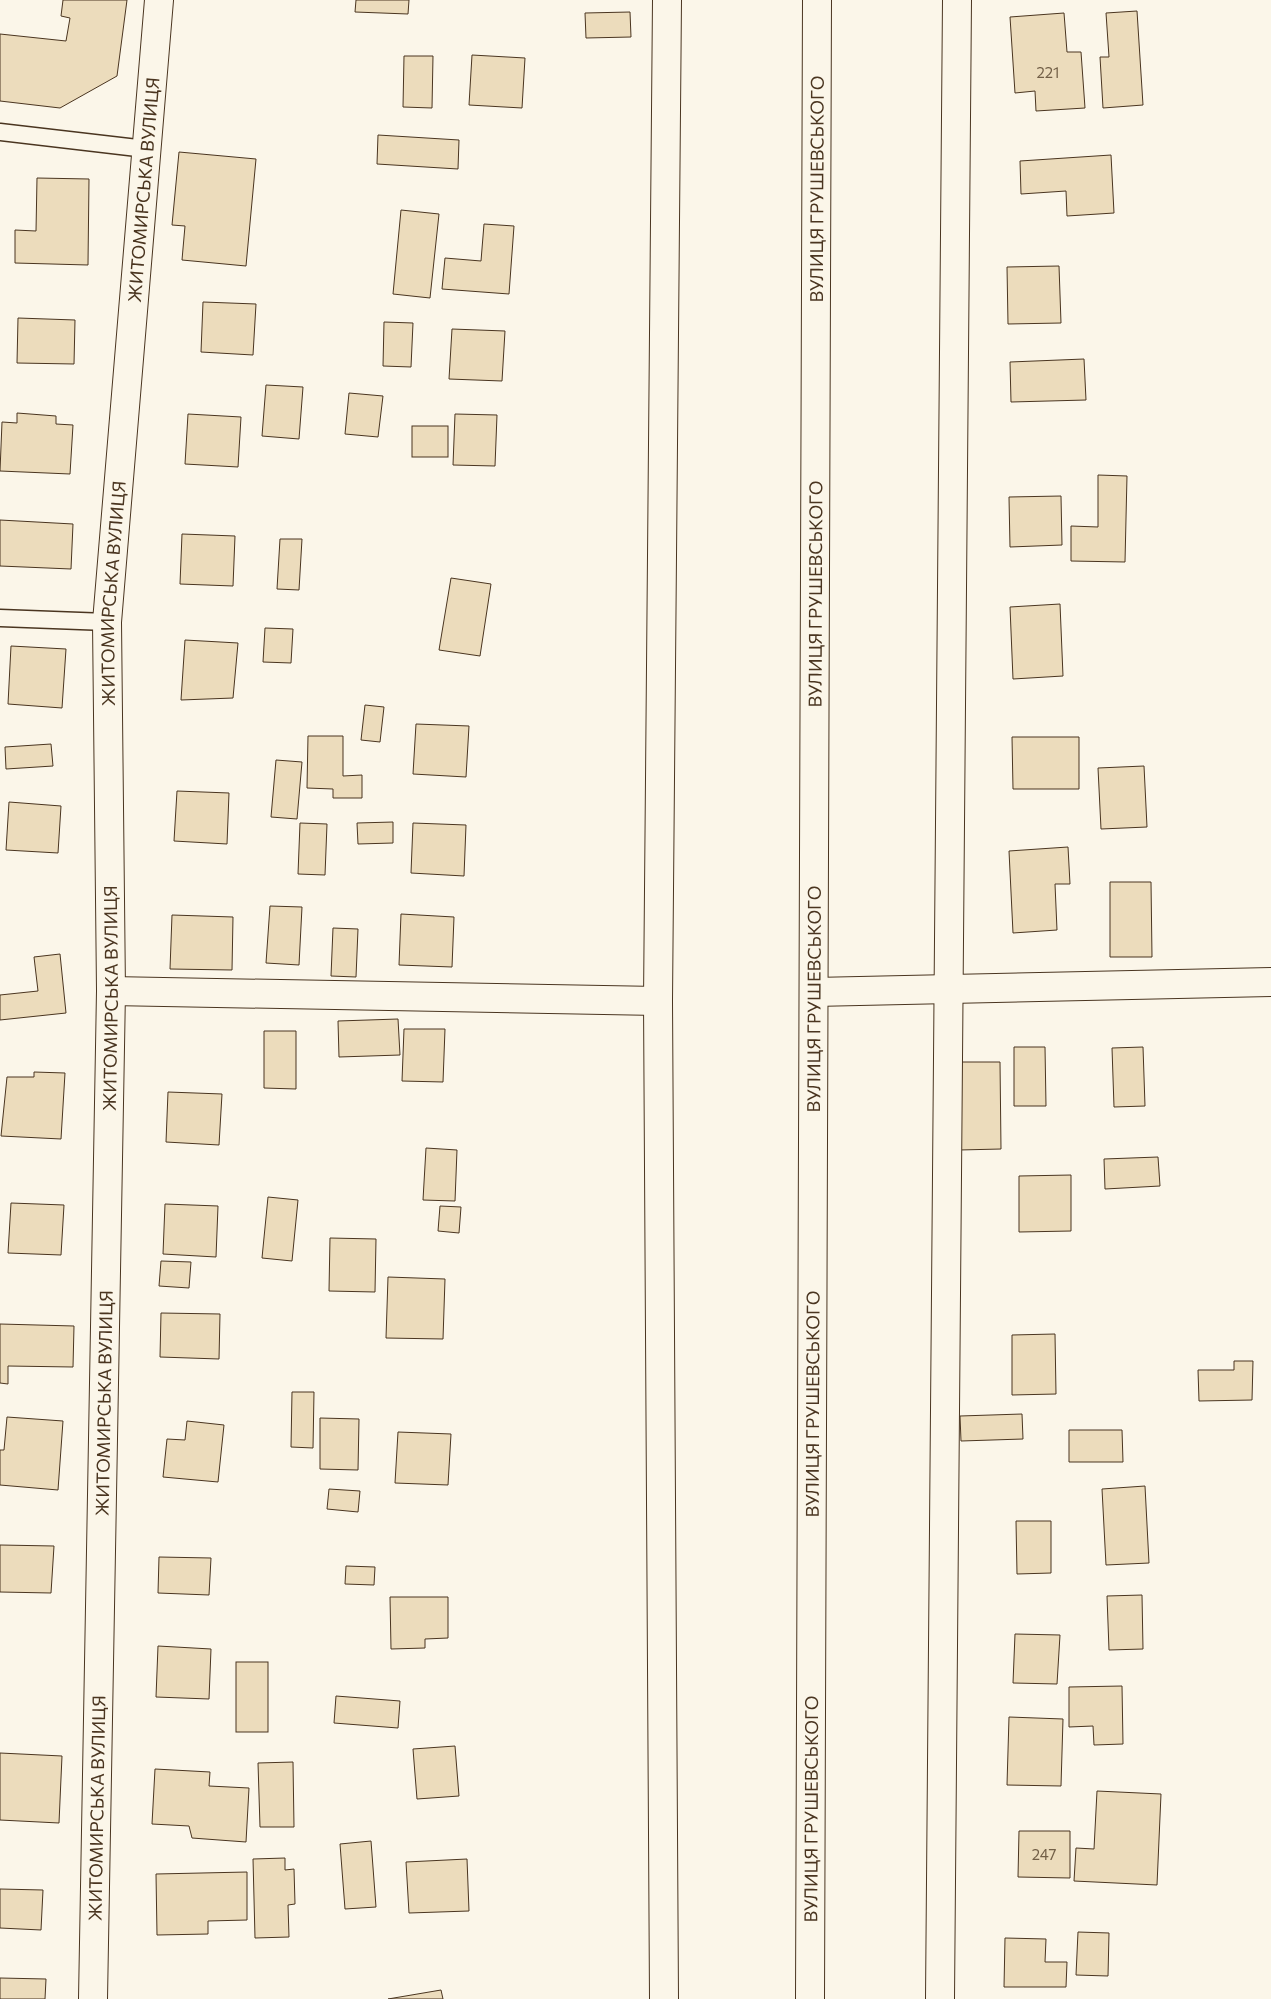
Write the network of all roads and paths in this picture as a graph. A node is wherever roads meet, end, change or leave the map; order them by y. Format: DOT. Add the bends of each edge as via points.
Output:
graph roads {
  1 [pos="159,0"];
  2 [pos="667,0"];
  3 [pos="817,0"];
  4 [pos="957,0"];
  5 [pos="0,132"];
  6 [pos="146,149"];
  7 [pos="0,618"];
  8 [pos="107,622"];
  9 [pos="1271,982"];
  10 [pos="949,988"];
  11 [pos="111,991"];
  12 [pos="814,992"];
  13 [pos="658,1001"];
  14 [pos="93,1999"];
  15 [pos="664,1999"];
  16 [pos="810,1999"];
  17 [pos="940,1999"];
  1 -- 6 [label="main road, ЖИТОМИРСЬКА ВУЛИЦЯ"];
  2 -- 13 [label="main road"];
  3 -- 12 [label="main road, ВУЛИЦЯ ГРУШЕВСЬКОГО"];
  4 -- 10 [label="main road"];
  5 -- 6 [label="lane"];
  6 -- 8 [label="main road, ЖИТОМИРСЬКА ВУЛИЦЯ"];
  7 -- 8 [label="lane"];
  8 -- 11 [label="main road, ЖИТОМИРСЬКА ВУЛИЦЯ"];
  9 -- 10 [label="main road"];
  10 -- 12 [label="main road"];
  10 -- 17 [label="main road"];
  11 -- 13 [label="main road"];
  11 -- 14 [label="main road, ЖИТОМИРСЬКА ВУЛИЦЯ"];
  12 -- 16 [label="main road, ВУЛИЦЯ ГРУШЕВСЬКОГО"];
  13 -- 15 [label="main road"];
}
